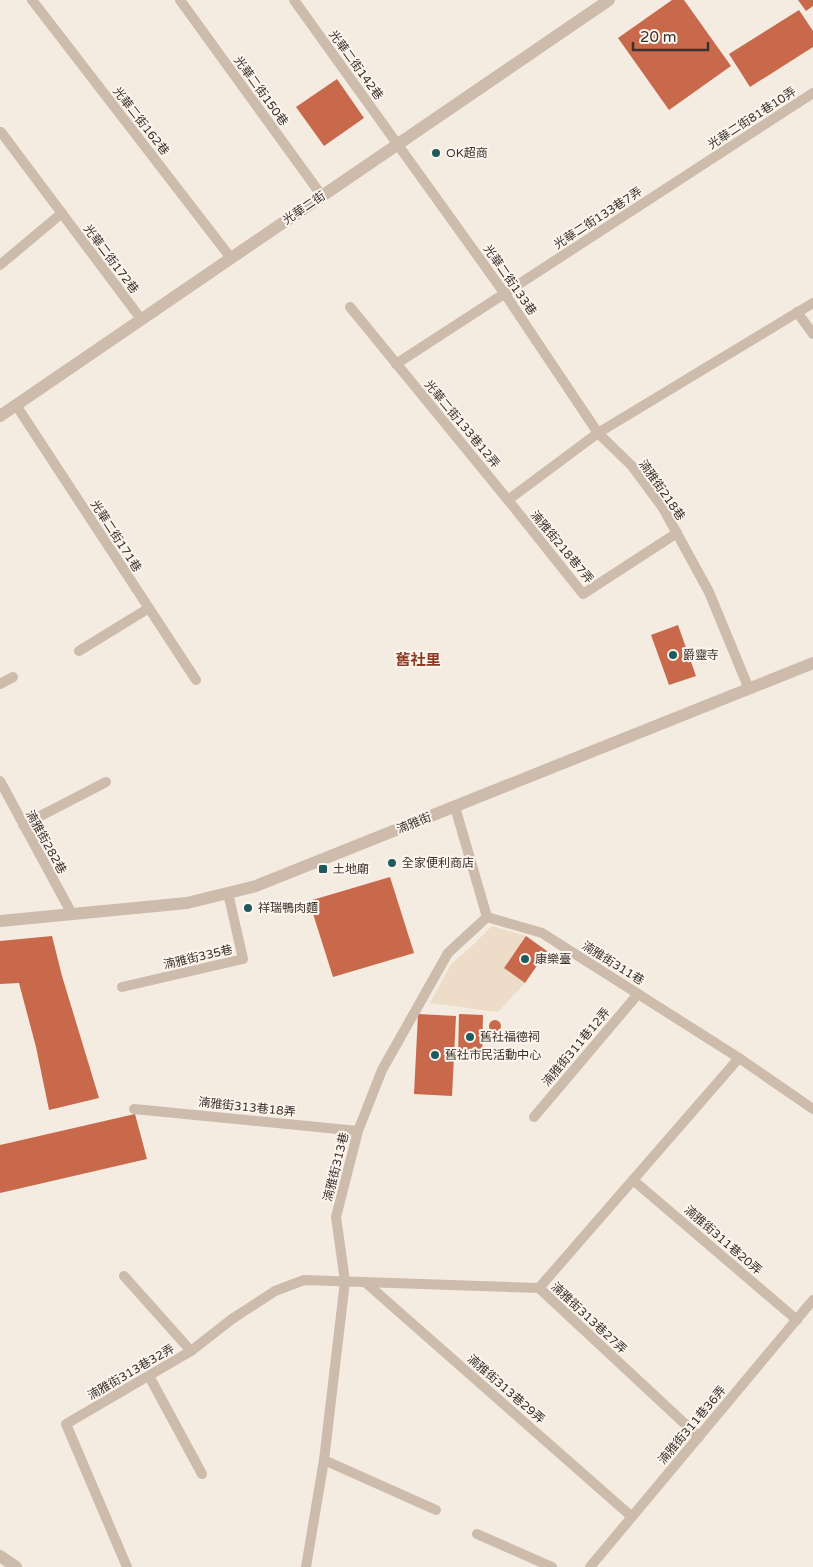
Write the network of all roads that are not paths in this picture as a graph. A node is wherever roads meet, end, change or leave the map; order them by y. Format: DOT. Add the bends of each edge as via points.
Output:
graph roads {
  1 [pos="32,0"];
  2 [pos="180,0"];
  3 [pos="294,0"];
  4 [pos="609,0"];
  5 [pos="813,93"];
  6 [pos="1,132"];
  7 [pos="398,144"];
  8 [pos="704,164"];
  9 [pos="322,196"];
  10 [pos="62,213"];
  11 [pos="231,258"];
  12 [pos="0,265"];
  13 [pos="505,294"];
  14 [pos="813,303"];
  15 [pos="350,307"];
  16 [pos="797,312"];
  17 [pos="141,319"];
  18 [pos="813,334"];
  19 [pos="396,364"];
  20 [pos="16,405"];
  21 [pos="0,416"];
  22 [pos="598,433"];
  23 [pos="508,500"];
  24 [pos="677,533"];
  25 [pos="149,608"];
  26 [pos="79,651"];
  27 [pos="813,663"];
  28 [pos="13,677"];
  29 [pos="196,680"];
  30 [pos="0,684"];
  31 [pos="749,689"];
  32 [pos="0,781"];
  33 [pos="106,782"];
  34 [pos="455,807"];
  35 [pos="23,825"];
  36 [pos="228,893"];
  37 [pos="72,914"];
  38 [pos="487,917"];
  39 [pos="0,921"];
  40 [pos="122,987"];
  41 [pos="638,994"];
  42 [pos="739,1058"];
  43 [pos="134,1109"];
  44 [pos="813,1109"];
  45 [pos="534,1117"];
  46 [pos="358,1131"];
  47 [pos="633,1180"];
  48 [pos="124,1276"];
  49 [pos="345,1281"];
  50 [pos="365,1282"];
  51 [pos="538,1288"];
  52 [pos="813,1300"];
  53 [pos="796,1320"];
  54 [pos="191,1350"];
  55 [pos="149,1376"];
  56 [pos="699,1436"];
  57 [pos="324,1460"];
  58 [pos="202,1474"];
  59 [pos="436,1510"];
  60 [pos="632,1516"];
  61 [pos="476,1534"];
  62 [pos="0,1556"];
  63 [pos="16,1567"];
  64 [pos="127,1567"];
  65 [pos="306,1567"];
  66 [pos="552,1567"];
  67 [pos="590,1567"];
  1 -- 11 [label="lane, 光華二街162巷"];
  2 -- 9 [label="lane, 光華二街150巷"];
  3 -- 7 [label="lane, 光華二街142巷"];
  4 -- 7 [label="street, 光華二街"];
  5 -- 8 [label="lane, 光華二街81巷10弄"];
  6 -- 10 [label="lane, 光華二街172巷"];
  7 -- 9 [label="street, 光華二街"];
  7 -- 13 [label="lane, 光華二街133巷"];
  8 -- 13 [label="lane, 光華二街133巷7弄"];
  9 -- 11 [label="street, 光華二街"];
  10 -- 12 [label="lane"];
  10 -- 17 [label="lane, 光華二街172巷"];
  11 -- 17 [label="street, 光華二街"];
  13 -- 19 [label="lane"];
  13 -- 22 [label="lane, 光華二街133巷"];
  14 -- 16 [label="lane"];
  15 -- 19 [label="lane, 光華二街133巷12弄"];
  16 -- 18 [label="lane"];
  16 -- 22 [label="lane"];
  17 -- 20 [label="street, 光華二街"];
  19 -- 23 [label="lane, 光華二街133巷12弄"];
  20 -- 21 [label="street, 光華二街"];
  20 -- 25 [label="lane, 光華二街171巷"];
  22 -- 23 [label="lane"];
  22 -- 24 [label="lane, 湳雅街218巷" via="632,466"];
  23 -- 24 [label="lane, 湳雅街218巷7弄" via="583,594"];
  24 -- 31 [label="lane, 湳雅街218巷" via="709,592"];
  25 -- 26 [label="lane"];
  25 -- 29 [label="lane, 光華二街171巷"];
  27 -- 31 [label="street, 湳雅街"];
  28 -- 30 [label="lane"];
  31 -- 34 [label="street, 湳雅街"];
  32 -- 35 [label="lane, 湳雅街282巷"];
  33 -- 35 [label="lane"];
  34 -- 36 [label="street, 湳雅街" via="256,886"];
  34 -- 38 [label="lane"];
  35 -- 37 [label="lane, 湳雅街282巷"];
  36 -- 37 [label="street, 湳雅街" via="187,903"];
  36 -- 40 [label="lane, 湳雅街335巷" via="243,959"];
  37 -- 39 [label="street, 湳雅街"];
  38 -- 41 [label="lane, 湳雅街311巷" via="542,933"];
  38 -- 46 [label="lane, 湳雅街313巷" via="448,953 382,1070"];
  41 -- 42 [label="lane, 湳雅街311巷"];
  41 -- 45 [label="lane, 湳雅街311巷12弄"];
  42 -- 44 [label="lane, 湳雅街311巷"];
  42 -- 47 [label="lane"];
  43 -- 46 [label="lane, 湳雅街313巷18弄"];
  46 -- 49 [label="lane, 湳雅街313巷" via="336,1217"];
  47 -- 51 [label="lane"];
  47 -- 53 [label="lane, 湳雅街311巷20弄"];
  48 -- 54 [label="lane"];
  49 -- 50 [label="lane, 湳雅街313巷27弄"];
  49 -- 54 [label="lane, 湳雅街313巷32弄" via="304,1280 274,1292"];
  49 -- 57 [label="lane, 湳雅街313巷"];
  50 -- 51 [label="lane, 湳雅街313巷27弄"];
  50 -- 60 [label="lane, 湳雅街313巷29弄"];
  51 -- 56 [label="lane, 湳雅街313巷27弄"];
  52 -- 53 [label="lane, 湳雅街311巷36弄"];
  53 -- 56 [label="lane, 湳雅街311巷36弄"];
  54 -- 55 [label="lane, 湳雅街313巷32弄"];
  55 -- 58 [label="lane"];
  55 -- 64 [label="lane, 湳雅街313巷32弄" via="66,1424"];
  56 -- 60 [label="lane, 湳雅街311巷36弄"];
  57 -- 59 [label="lane"];
  57 -- 65 [label="lane, 湳雅街313巷"];
  60 -- 67 [label="lane, 湳雅街311巷36弄"];
  61 -- 66 [label="lane"];
  62 -- 63 [label="street"];
}
